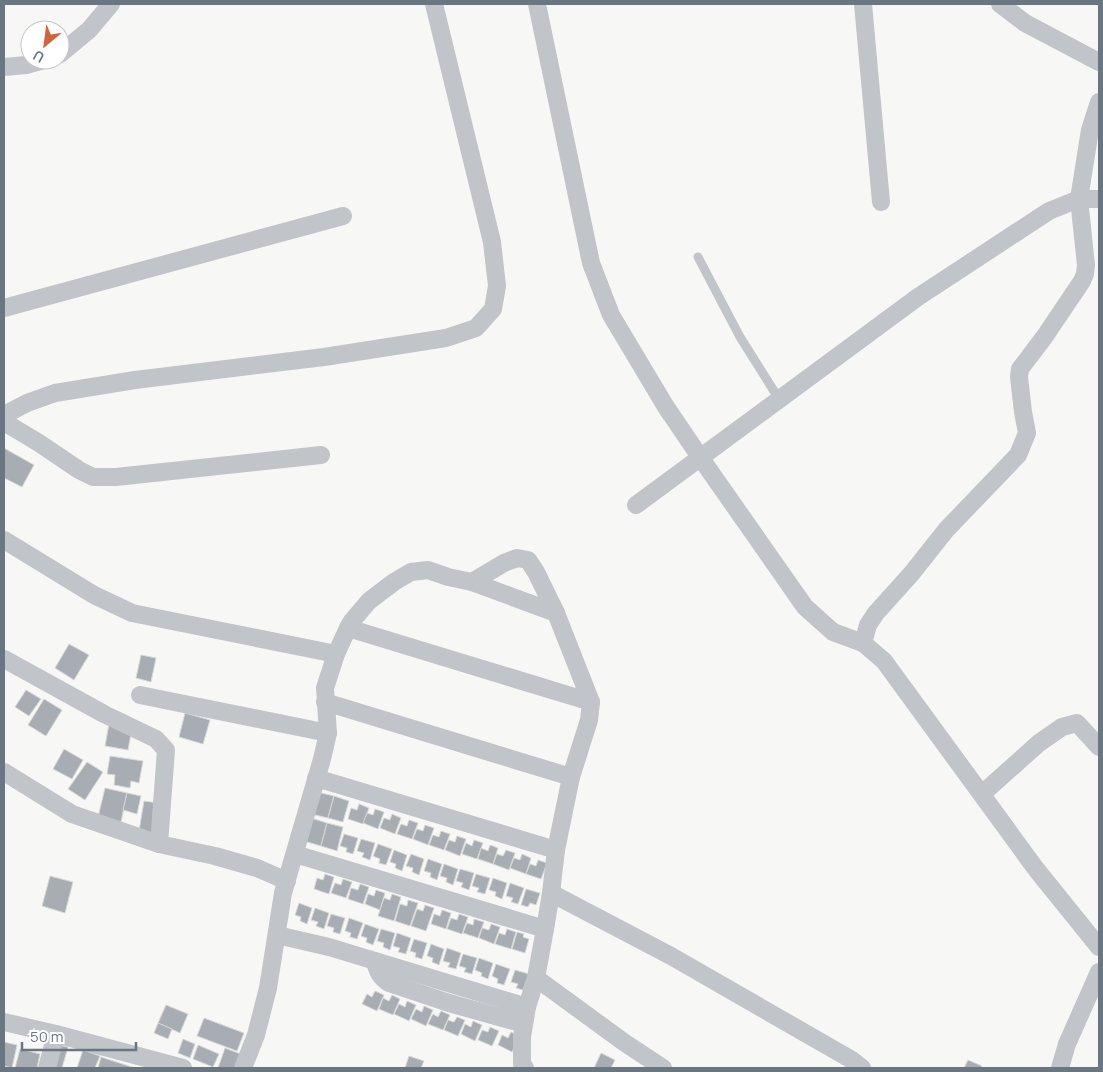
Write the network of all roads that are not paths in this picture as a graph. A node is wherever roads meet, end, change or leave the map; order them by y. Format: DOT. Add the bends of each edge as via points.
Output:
graph roads {
  1 [pos="111,4"];
  2 [pos="434,4"];
  3 [pos="537,4"];
  4 [pos="863,4"];
  5 [pos="1000,4"];
  6 [pos="70,46"];
  7 [pos="1099,62"];
  8 [pos="20,66"];
  9 [pos="4,67"];
  10 [pos="1099,102"];
  11 [pos="1079,199"];
  12 [pos="1099,199"];
  13 [pos="881,202"];
  14 [pos="343,216"];
  15 [pos="698,257"];
  16 [pos="4,308"];
  17 [pos="779,399"];
  18 [pos="4,415"];
  19 [pos="4,422"];
  20 [pos="321,455"];
  21 [pos="700,457"];
  22 [pos="636,505"];
  23 [pos="4,540"];
  24 [pos="472,582"];
  25 [pos="556,613"];
  26 [pos="348,628"];
  27 [pos="863,643"];
  28 [pos="336,654"];
  29 [pos="4,659"];
  30 [pos="140,695"];
  31 [pos="326,702"];
  32 [pos="591,702"];
  33 [pos="328,733"];
  34 [pos="1099,747"];
  35 [pos="4,772"];
  36 [pos="571,776"];
  37 [pos="316,778"];
  38 [pos="982,794"];
  39 [pos="159,844"];
  40 [pos="556,850"];
  41 [pos="295,854"];
  42 [pos="287,881"];
  43 [pos="551,893"];
  44 [pos="546,929"];
  45 [pos="277,934"];
  46 [pos="1099,947"];
  47 [pos="1099,972"];
  48 [pos="536,978"];
  49 [pos="526,1016"];
  50 [pos="4,1022"];
  51 [pos="56,1034"];
  52 [pos="47,1068"];
  53 [pos="184,1068"];
  54 [pos="243,1068"];
  55 [pos="525,1068"];
  56 [pos="663,1068"];
  57 [pos="862,1068"];
  58 [pos="1060,1068"];
  1 -- 6 [label="street" via="89,30"];
  2 -- 18 [label="street" via="492,242 497,286 493,310 476,328 446,338 324,357 55,393 27,402"];
  3 -- 21 [label="street" via="591,263 611,315"];
  4 -- 13 [label="street"];
  5 -- 7 [label="street" via="1025,23"];
  8 -- 9 [label="street"];
  10 -- 11 [label="street" via="1090,130"];
  11 -- 12 [label="street"];
  11 -- 17 [label="street" via="1049,210 918,297"];
  11 -- 27 [label="street" via="1085,274 1020,369 1022,412 1027,433 1018,455 946,530 876,613 868,625"];
  14 -- 16 [label="street"];
  15 -- 17 [label="lane" via="740,337"];
  17 -- 21 [label="street"];
  19 -- 20 [label="street" via="93,477"];
  21 -- 22 [label="street"];
  21 -- 27 [label="street" via="805,607 833,632"];
  23 -- 28 [label="street" via="94,595 132,613"];
  24 -- 25 [label="street"];
  24 -- 25 [label="street" via="504,563 517,558 528,560"];
  24 -- 26 [label="street" via="428,570 411,572 368,601"];
  25 -- 32 [label="street"];
  26 -- 28 [label="street"];
  26 -- 32 [label="street"];
  27 -- 38 [label="street" via="884,662"];
  28 -- 31 [label="street" via="325,688"];
  29 -- 39 [label="street" via="156,739 166,750"];
  30 -- 33 [label="street"];
  31 -- 33 [label="street"];
  31 -- 36 [label="street"];
  32 -- 36 [label="street" via="590,720"];
  33 -- 37 [label="street"];
  34 -- 38 [label="street" via="1077,723 1062,727 1039,743"];
  35 -- 39 [label="street" via="72,814"];
  36 -- 40 [label="street"];
  37 -- 40 [label="street"];
  37 -- 41 [label="street"];
  38 -- 46 [label="street" via="1036,869"];
  39 -- 42 [label="street" via="257,868"];
  40 -- 43 [label="street"];
  41 -- 42 [label="street"];
  41 -- 44 [label="street"];
  42 -- 45 [label="street"];
  43 -- 44 [label="street"];
  43 -- 57 [label="street" via="672,956"];
  44 -- 48 [label="street"];
  45 -- 49 [label="street" via="375,961"];
  45 -- 54 [label="street" via="268,988 256,1035"];
  47 -- 58 [label="street"];
  48 -- 49 [label="street"];
  48 -- 56 [label="street"];
  49 -- 55 [label="street" via="522,1037 522,1064"];
  50 -- 51 [label="street"];
  51 -- 52 [label="street"];
  51 -- 53 [label="street"];
}
